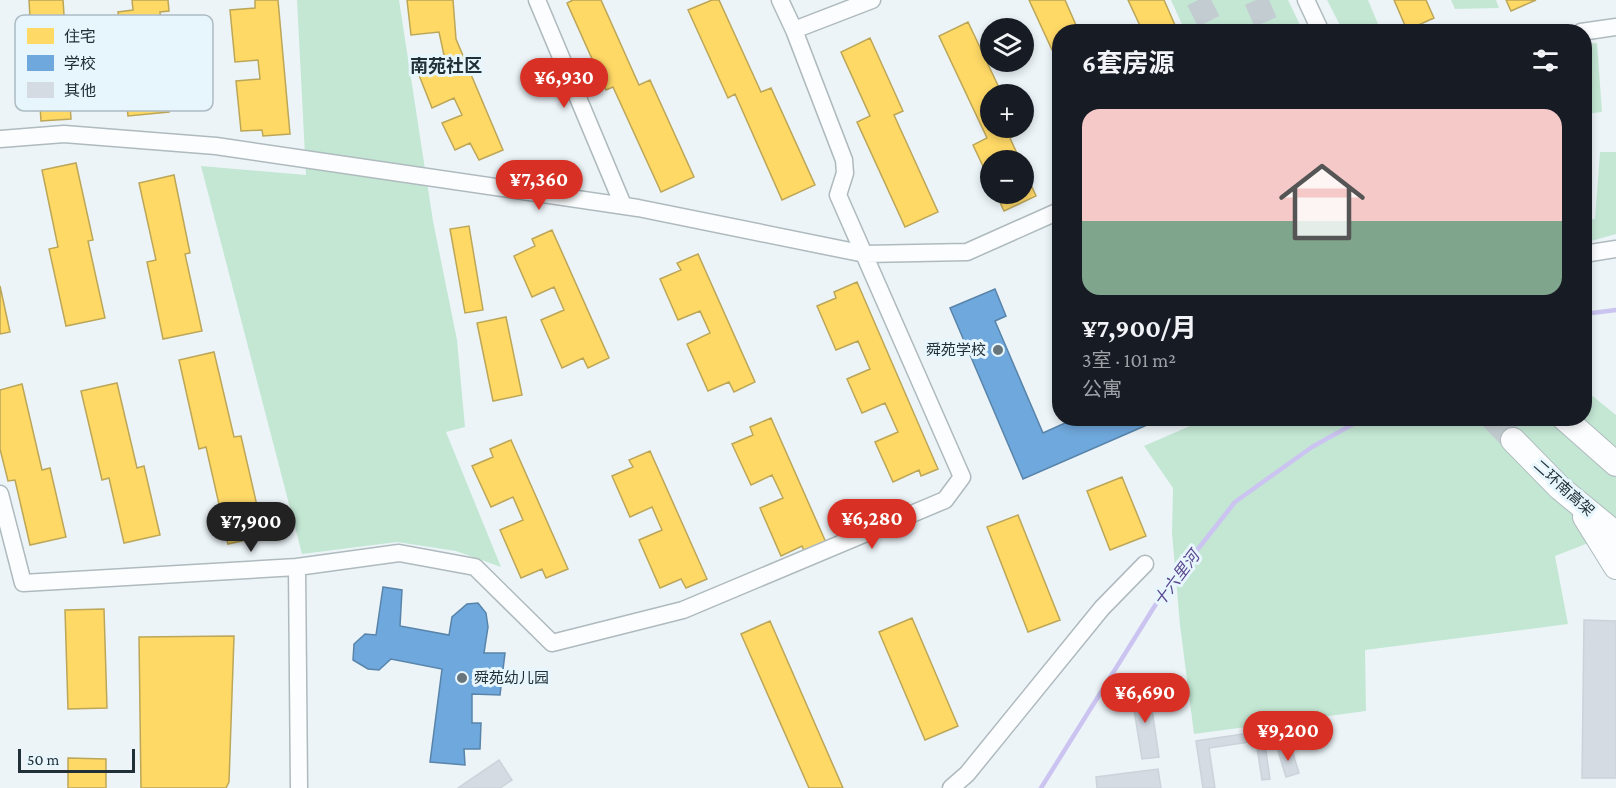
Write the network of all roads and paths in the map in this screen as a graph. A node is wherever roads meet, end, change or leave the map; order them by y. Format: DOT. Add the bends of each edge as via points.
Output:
graph roads {
  1 [pos="537,0"];
  2 [pos="780,0"];
  3 [pos="872,0"];
  4 [pos="1306,0"];
  5 [pos="1317,24"];
  6 [pos="1616,27"];
  7 [pos="794,30"];
  8 [pos="1592,30"];
  9 [pos="0,139"];
  10 [pos="623,206"];
  11 [pos="1052,214"];
  12 [pos="1616,249"];
  13 [pos="1592,253"];
  14 [pos="865,254"];
  15 [pos="1573,426"];
  16 [pos="1513,440"];
  17 [pos="1612,459"];
  18 [pos="1560,488"];
  19 [pos="0,494"];
  20 [pos="1616,534"];
  21 [pos="1145,564"];
  22 [pos="297,567"];
  23 [pos="1616,567"];
  24 [pos="299,788"];
  25 [pos="951,788"];
  1 -- 10 [label="street"];
  2 -- 7 [label="street"];
  3 -- 7 [label="street"];
  4 -- 5 [label="street"];
  6 -- 8 [label="street"];
  7 -- 14 [label="street" via="844,160 845,174 838,195"];
  9 -- 10 [label="street" via="64,134 216,146"];
  10 -- 14 [label="street"];
  11 -- 14 [label="street" via="967,252"];
  12 -- 13 [label="street"];
  14 -- 22 [label="street" via="962,477 945,501 683,610 552,642 475,567 399,553"];
  15 -- 17 [label="highway"];
  16 -- 18 [label="highway, 二环南高架"];
  18 -- 20 [label="highway, 二环南高架"];
  18 -- 23 [label="highway" via="1580,510"];
  19 -- 22 [label="street" via="23,583"];
  21 -- 25 [label="street" via="1102,608 967,774"];
  22 -- 24 [label="street"];
}
